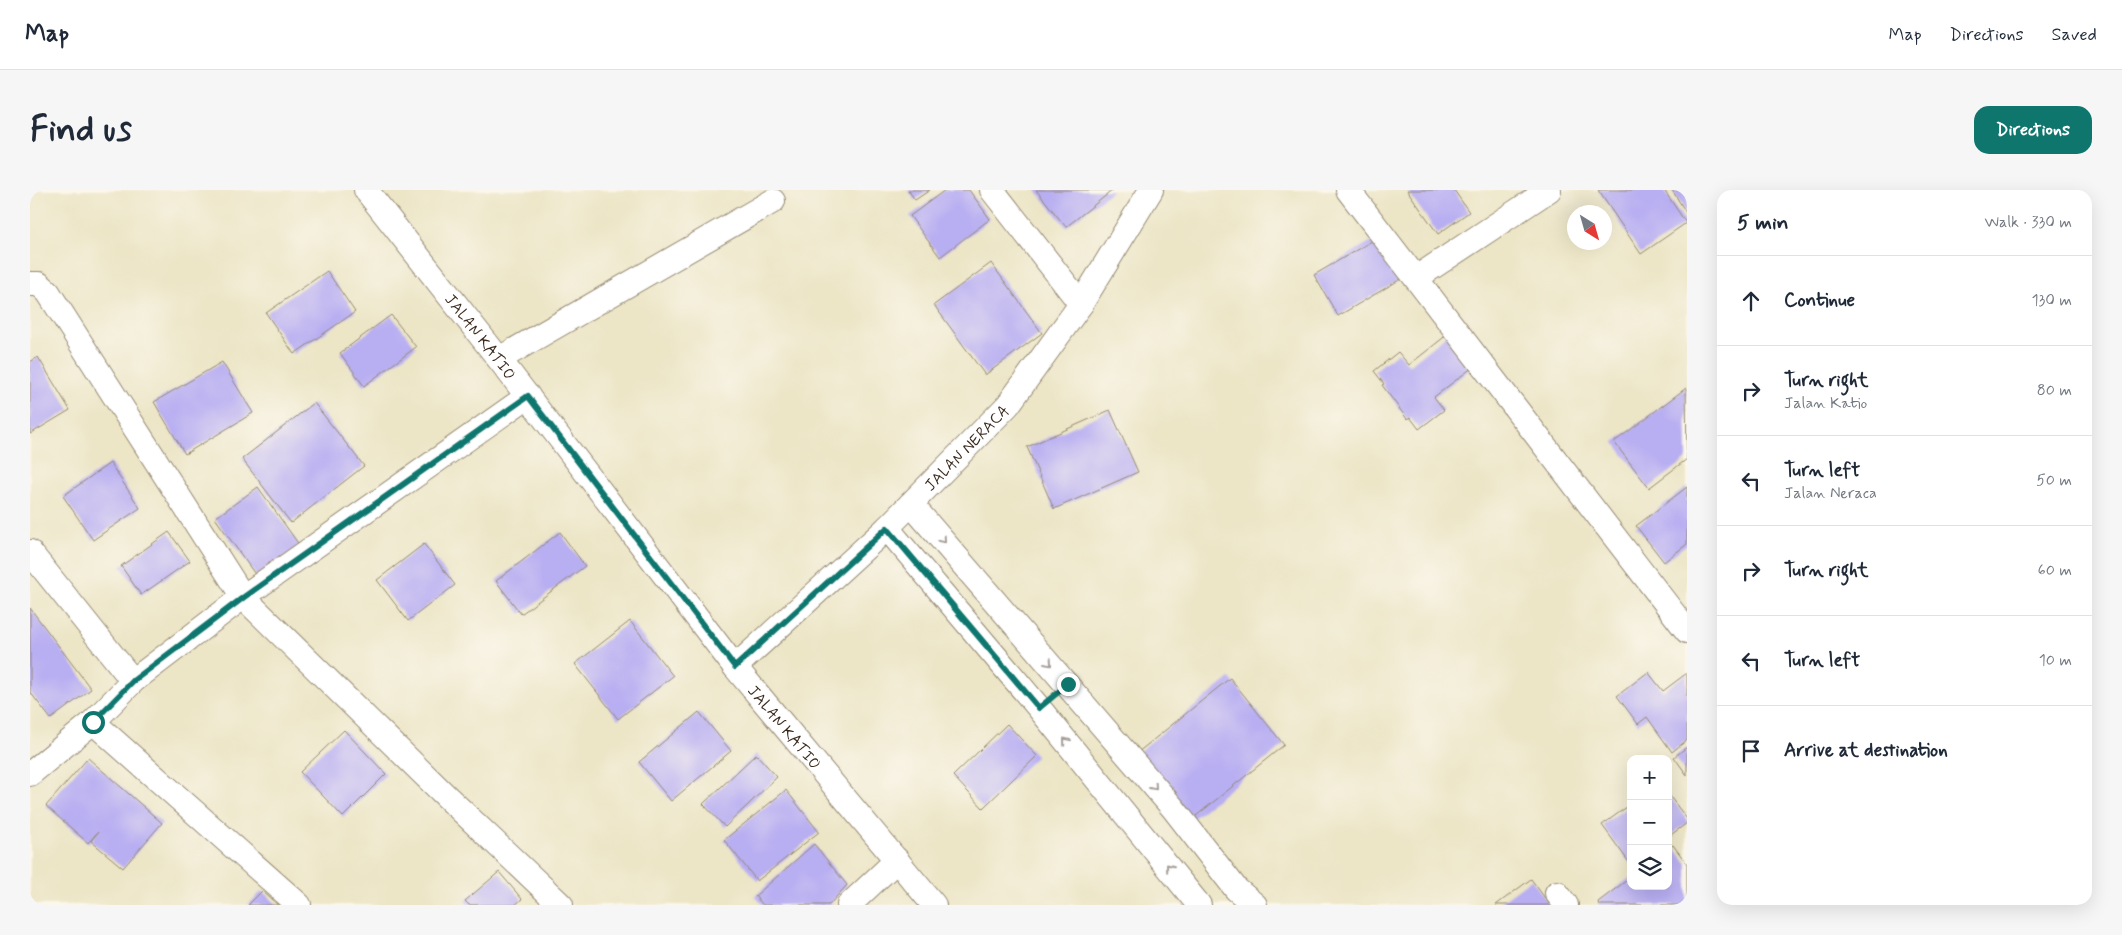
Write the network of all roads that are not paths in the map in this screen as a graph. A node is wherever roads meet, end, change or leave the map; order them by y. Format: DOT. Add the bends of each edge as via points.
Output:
graph roads {
  1 [pos="366,190"];
  2 [pos="992,190"];
  3 [pos="1151,190"];
  4 [pos="1348,190"];
  5 [pos="1550,190"];
  6 [pos="773,201"];
  7 [pos="1416,278"];
  8 [pos="30,284"];
  9 [pos="1080,304"];
  10 [pos="499,359"];
  11 [pos="528,396"];
  12 [pos="911,504"];
  13 [pos="887,528"];
  14 [pos="30,552"];
  15 [pos="244,597"];
  16 [pos="1687,631"];
  17 [pos="735,667"];
  18 [pos="133,681"];
  19 [pos="1068,684"];
  20 [pos="1039,708"];
  21 [pos="93,722"];
  22 [pos="30,774"];
  23 [pos="897,860"];
  24 [pos="299,905"];
  25 [pos="561,905"];
  26 [pos="849,905"];
  27 [pos="934,905"];
  28 [pos="1199,905"];
  29 [pos="1255,905"];
  1 -- 10 [label="street, JALAN KATIO"];
  2 -- 9 [label="street"];
  3 -- 9 [label="street, JALAN NERACA"];
  4 -- 7 [label="street"];
  5 -- 7 [label="street"];
  6 -- 10 [label="street"];
  7 -- 16 [label="street"];
  8 -- 15 [label="street" via="39,284 48,292"];
  9 -- 12 [label="street, JALAN NERACA" via="1008,406"];
  10 -- 11 [label="street, JALAN KATIO"];
  11 -- 15 [label="street"];
  11 -- 17 [label="street, JALAN KATIO"];
  12 -- 13 [label="street, JALAN NERACA"];
  12 -- 19 [label="street, one-way"];
  13 -- 17 [label="street, JALAN NERACA"];
  13 -- 20 [label="street"];
  14 -- 18 [label="street"];
  15 -- 18 [label="street"];
  15 -- 25 [label="street"];
  17 -- 23 [label="street, JALAN KATIO"];
  18 -- 21 [label="street"];
  19 -- 20 [label="street"];
  19 -- 29 [label="street, one-way" via="1173,808 1236,889"];
  28 -- 20 [label="street, one-way"];
  21 -- 22 [label="street"];
  21 -- 24 [label="street"];
  23 -- 26 [label="street"];
  23 -- 27 [label="street, JALAN KATIO"];
}
